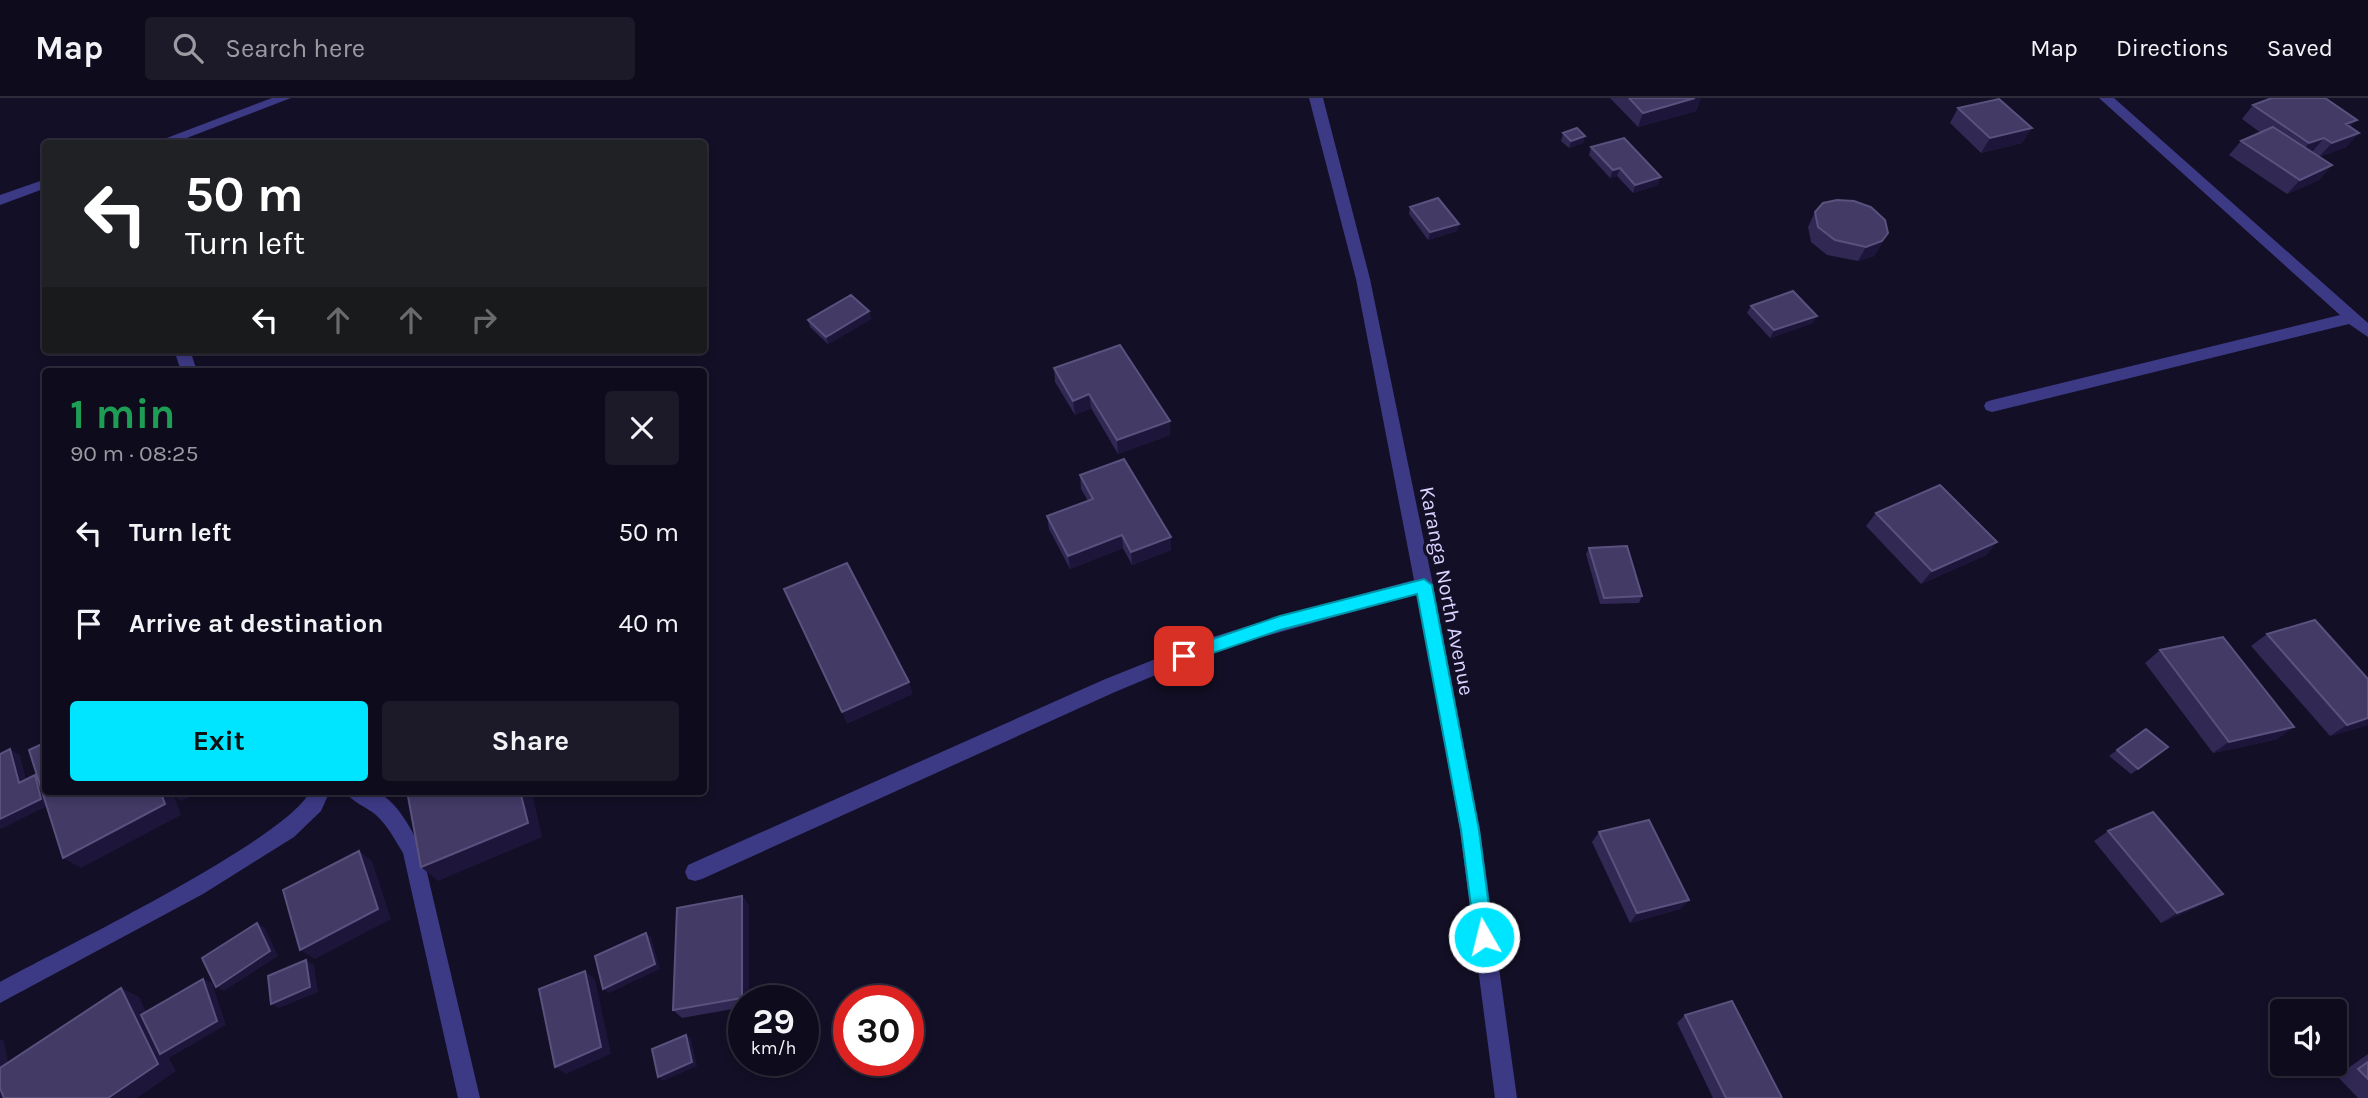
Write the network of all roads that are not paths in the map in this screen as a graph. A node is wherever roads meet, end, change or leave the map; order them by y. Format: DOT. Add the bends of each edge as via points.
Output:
graph roads {
  1 [pos="284,98"];
  2 [pos="1316,98"];
  3 [pos="2106,98"];
  4 [pos="168,140"];
  5 [pos="42,184"];
  6 [pos="0,200"];
  7 [pos="2351,318"];
  8 [pos="2368,332"];
  9 [pos="1992,406"];
  10 [pos="1424,585"];
  11 [pos="318,795"];
  12 [pos="364,795"];
  13 [pos="695,872"];
  14 [pos="0,993"];
  15 [pos="469,1098"];
  16 [pos="1506,1098"];
  1 -- 4 [label="street"];
  2 -- 10 [label="street, Karanga North Avenue" via="1363,279"];
  3 -- 7 [label="street"];
  5 -- 6 [label="street"];
  7 -- 8 [label="street"];
  7 -- 9 [label="street"];
  10 -- 13 [label="street" via="1209,645"];
  10 -- 16 [label="street, Karanga North Avenue" via="1470,830"];
  11 -- 14 [label="street" via="287,831 196,887"];
  12 -- 15 [label="street" via="392,815 412,851"];
}
